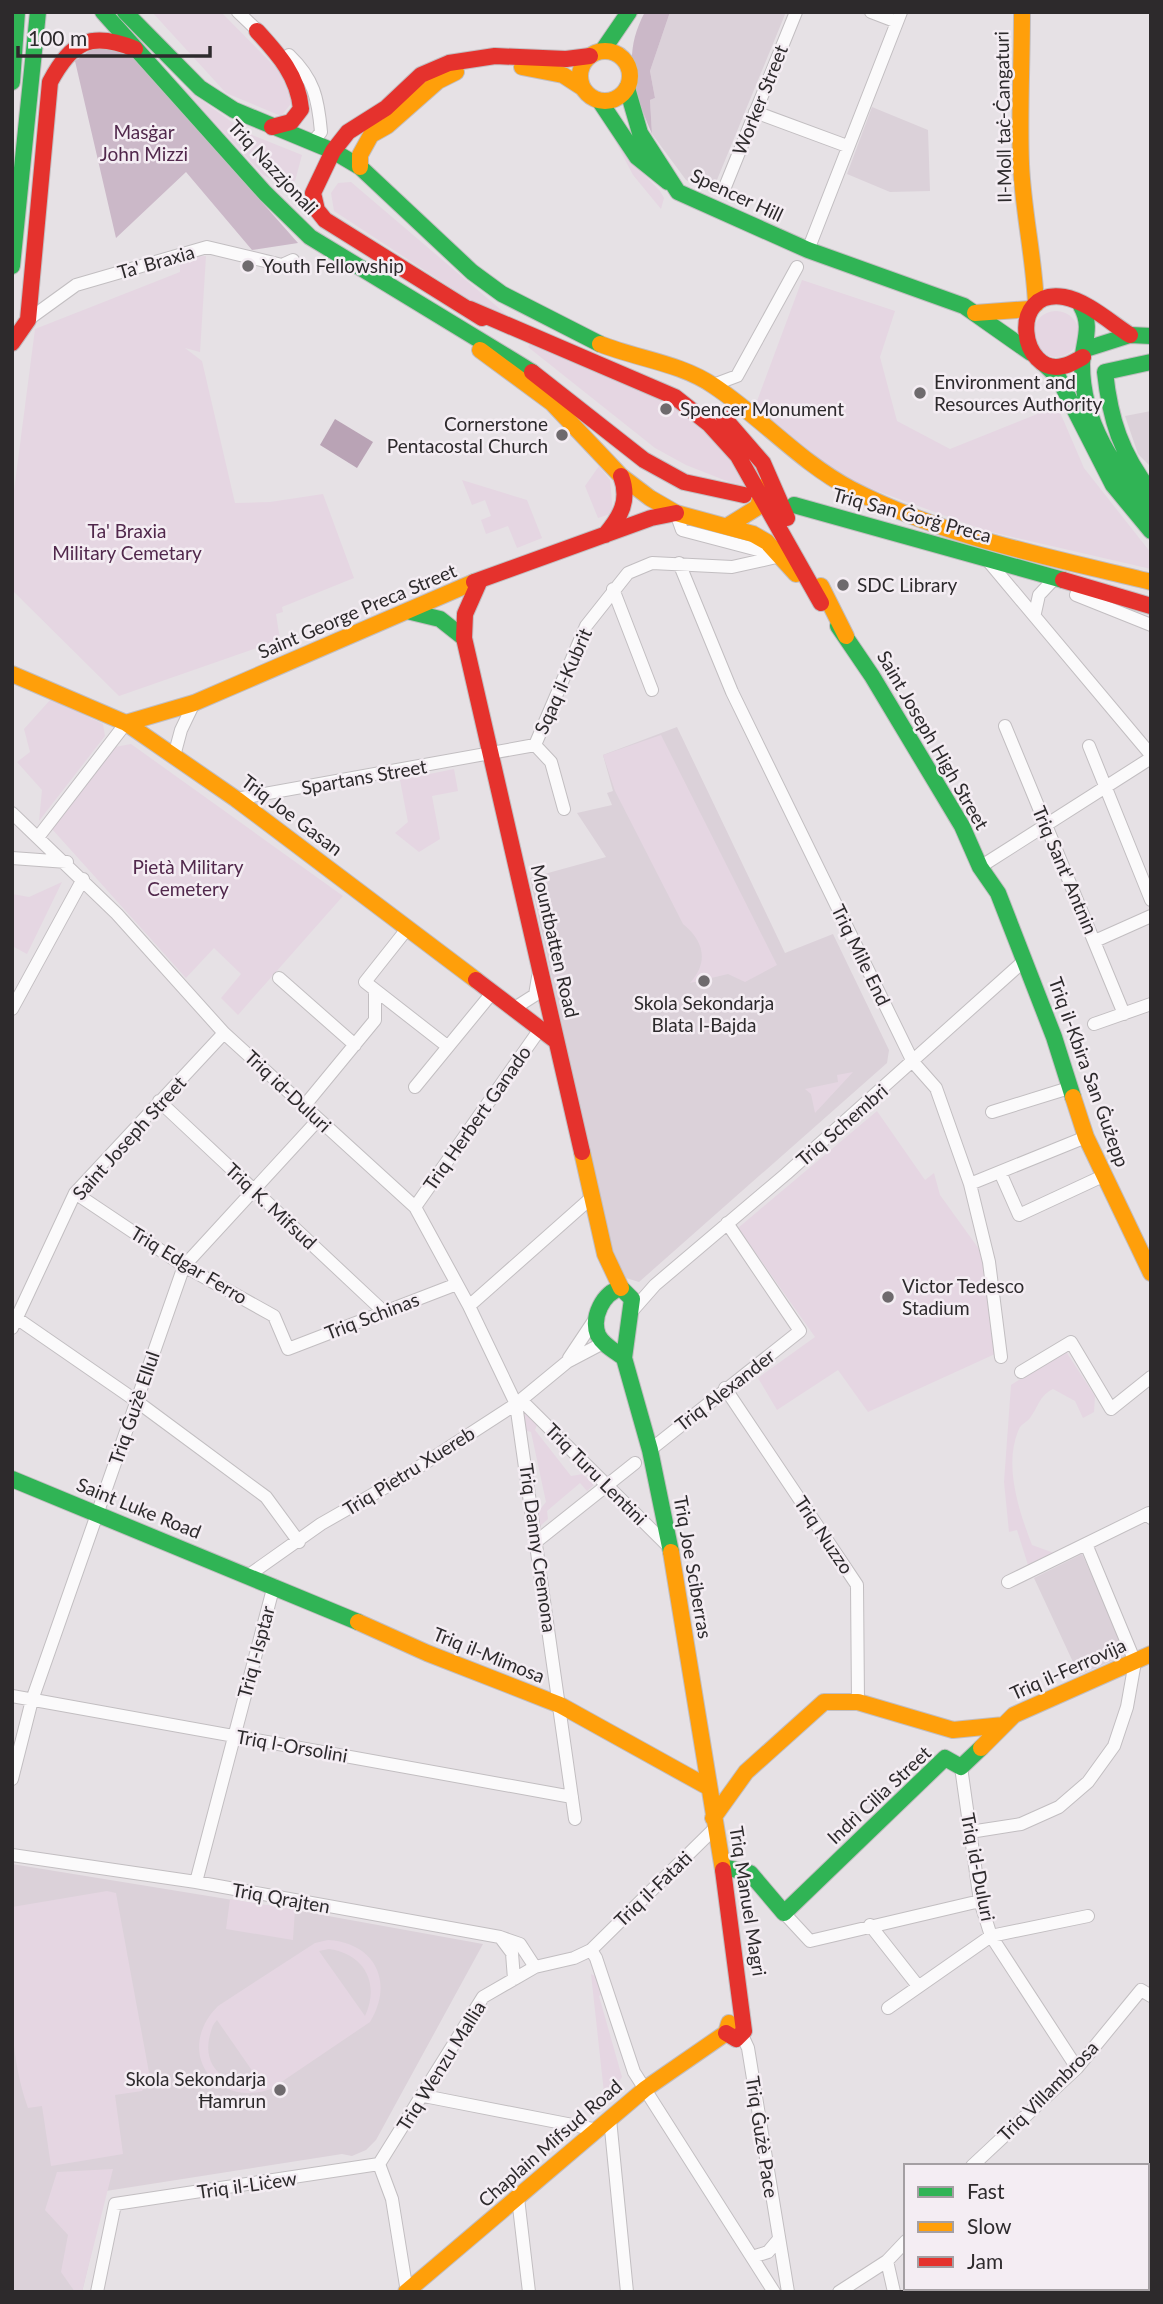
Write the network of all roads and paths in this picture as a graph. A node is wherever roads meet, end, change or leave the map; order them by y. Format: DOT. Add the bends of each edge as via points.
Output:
graph roads {
  1 [pos="17,12"];
  2 [pos="27,12"];
  3 [pos="38,12"];
  4 [pos="103,12"];
  5 [pos="125,12"];
  6 [pos="237,12"];
  7 [pos="796,12"];
  8 [pos="871,12"];
  9 [pos="1023,12"];
  10 [pos="628,14"];
  11 [pos="899,17"];
  12 [pos="257,31"];
  13 [pos="139,51"];
  14 [pos="596,53"];
  15 [pos="621,56"];
  16 [pos="535,62"];
  17 [pos="12,82"];
  18 [pos="583,88"];
  19 [pos="627,88"];
  20 [pos="601,103"];
  21 [pos="12,110"];
  22 [pos="755,112"];
  23 [pos="272,127"];
  24 [pos="848,146"];
  25 [pos="333,150"];
  26 [pos="311,161"];
  27 [pos="360,166"];
  28 [pos="671,184"];
  29 [pos="725,187"];
  30 [pos="808,250"];
  31 [pos="293,260"];
  32 [pos="1034,262"];
  33 [pos="12,266"];
  34 [pos="797,267"];
  35 [pos="1075,302"];
  36 [pos="1033,306"];
  37 [pos="470,309"];
  38 [pos="975,313"];
  39 [pos="440,316"];
  40 [pos="28,320"];
  41 [pos="1130,335"];
  42 [pos="1151,336"];
  43 [pos="12,343"];
  44 [pos="1031,353"];
  45 [pos="1084,353"];
  46 [pos="634,358"];
  47 [pos="1151,362"];
  48 [pos="1044,364"];
  49 [pos="713,385"];
  50 [pos="726,419"];
  51 [pos="623,443"];
  52 [pos="621,476"];
  53 [pos="1151,492"];
  54 [pos="744,495"];
  55 [pos="762,499"];
  56 [pos="794,505"];
  57 [pos="1151,510"];
  58 [pos="676,513"];
  59 [pos="729,525"];
  60 [pos="1151,531"];
  61 [pos="604,535"];
  62 [pos="781,556"];
  63 [pos="982,556"];
  64 [pos="679,564"];
  65 [pos="480,580"];
  66 [pos="1052,581"];
  67 [pos="1151,582"];
  68 [pos="613,589"];
  69 [pos="821,603"];
  70 [pos="1151,606"];
  71 [pos="411,612"];
  72 [pos="1035,613"];
  73 [pos="1151,625"];
  74 [pos="846,636"];
  75 [pos="464,638"];
  76 [pos="12,664"];
  77 [pos="12,674"];
  78 [pos="32,680"];
  79 [pos="652,690"];
  80 [pos="194,704"];
  81 [pos="126,723"];
  82 [pos="1005,726"];
  83 [pos="535,745"];
  84 [pos="1089,746"];
  85 [pos="491,755"];
  86 [pos="174,756"];
  87 [pos="1151,757"];
  88 [pos="1104,788"];
  89 [pos="236,799"];
  90 [pos="564,809"];
  91 [pos="12,813"];
  92 [pos="1047,826"];
  93 [pos="38,836"];
  94 [pos="12,858"];
  95 [pos="67,862"];
  96 [pos="980,866"];
  97 [pos="83,879"];
  98 [pos="1151,900"];
  99 [pos="1151,916"];
  100 [pos="407,929"];
  101 [pos="1095,941"];
  102 [pos="1025,960"];
  103 [pos="540,970"];
  104 [pos="279,978"];
  105 [pos="370,986"];
  106 [pos="492,993"];
  107 [pos="1151,1004"];
  108 [pos="12,1009"];
  109 [pos="513,1009"];
  110 [pos="1124,1014"];
  111 [pos="1094,1024"];
  112 [pos="540,1029"];
  113 [pos="224,1033"];
  114 [pos="556,1041"];
  115 [pos="355,1045"];
  116 [pos="447,1046"];
  117 [pos="913,1062"];
  118 [pos="415,1087"];
  119 [pos="1069,1088"];
  120 [pos="159,1101"];
  121 [pos="305,1105"];
  122 [pos="992,1112"];
  123 [pos="318,1120"];
  124 [pos="1086,1137"];
  125 [pos="1000,1172"];
  126 [pos="1103,1176"];
  127 [pos="970,1184"];
  128 [pos="255,1190"];
  129 [pos="75,1192"];
  130 [pos="591,1198"];
  131 [pos="415,1207"];
  132 [pos="727,1223"];
  133 [pos="184,1266"];
  134 [pos="1150,1268"];
  135 [pos="457,1284"];
  136 [pos="655,1285"];
  137 [pos="618,1292"];
  138 [pos="469,1306"];
  139 [pos="633,1310"];
  140 [pos="383,1311"];
  141 [pos="14,1320"];
  142 [pos="595,1320"];
  143 [pos="626,1334"];
  144 [pos="604,1342"];
  145 [pos="288,1349"];
  146 [pos="1001,1357"];
  147 [pos="624,1358"];
  148 [pos="567,1362"];
  149 [pos="1021,1372"];
  150 [pos="1151,1377"];
  151 [pos="725,1388"];
  152 [pos="135,1400"];
  153 [pos="518,1402"];
  154 [pos="650,1450"];
  155 [pos="635,1463"];
  156 [pos="12,1479"];
  157 [pos="607,1485"];
  158 [pos="99,1514"];
  159 [pos="1150,1516"];
  160 [pos="537,1541"];
  161 [pos="299,1542"];
  162 [pos="1086,1544"];
  163 [pos="670,1548"];
  164 [pos="249,1575"];
  165 [pos="1008,1582"];
  166 [pos="274,1585"];
  167 [pos="1151,1654"];
  168 [pos="1135,1662"];
  169 [pos="12,1696"];
  170 [pos="32,1700"];
  171 [pos="858,1702"];
  172 [pos="560,1705"];
  173 [pos="1004,1725"];
  174 [pos="953,1730"];
  175 [pos="233,1735"];
  176 [pos="945,1758"];
  177 [pos="961,1768"];
  178 [pos="12,1779"];
  179 [pos="708,1787"];
  180 [pos="572,1797"];
  181 [pos="575,1818"];
  182 [pos="714,1823"];
  183 [pos="970,1832"];
  184 [pos="12,1855"];
  185 [pos="723,1867"];
  186 [pos="196,1882"];
  187 [pos="981,1901"];
  188 [pos="784,1913"];
  189 [pos="1088,1916"];
  190 [pos="870,1925"];
  191 [pos="991,1936"];
  192 [pos="500,1937"];
  193 [pos="591,1950"];
  194 [pos="535,1967"];
  195 [pos="514,1979"];
  196 [pos="918,1986"];
  197 [pos="1151,1996"];
  198 [pos="888,2008"];
  199 [pos="737,2030"];
  200 [pos="1077,2068"];
  201 [pos="645,2089"];
  202 [pos="424,2096"];
  203 [pos="604,2124"];
  204 [pos="379,2164"];
  205 [pos="977,2164"];
  206 [pos="518,2198"];
  207 [pos="779,2239"];
  208 [pos="904,2243"];
  209 [pos="752,2257"];
  210 [pos="887,2261"];
  211 [pos="97,2292"];
  212 [pos="406,2292"];
  213 [pos="529,2292"];
  214 [pos="627,2292"];
  215 [pos="775,2292"];
  216 [pos="788,2292"];
  217 [pos="839,2292"];
  218 [pos="894,2292"];
  1 -- 17 [label="main road"];
  2 -- 21 [label="main road"];
  3 -- 33 [label="main road"];
  4 -- 13 [label="main road, Triq Nazzjonali"];
  5 -- 23 [label="main road, Triq Nazzjonali" via="200,88"];
  6 -- 12 [label="street"];
  7 -- 22 [label="street, Worker Street"];
  8 -- 11 [label="street"];
  9 -- 32 [label="main road, Il-Moll taċ-Ċangaturi" via="1021,163"];
  10 -- 14 [label="main road"];
  10 -- 15 [label="main road"];
  11 -- 24 [label="street"];
  12 -- 23 [label="main road" via="287,64 301,93 301,109 291,122"];
  12 -- 26 [label="street" via="305,71 318,100 321,132"];
  13 -- 39 [label="main road, Triq Nazzjonali" via="310,237"];
  13 -- 40 [label="main road" via="115,40 85,41 64,55 50,82"];
  14 -- 15 [label="main road"];
  14 -- 16 [label="main road"];
  14 -- 18 [label="main road" via="582,67"];
  15 -- 19 [label="main road" via="631,74"];
  16 -- 18 [label="main road"];
  16 -- 25 [label="main road" via="474,56 438,68 410,83 380,113 346,132"];
  16 -- 27 [label="main road" via="462,69 438,80 371,135 360,155"];
  18 -- 20 [label="main road"];
  19 -- 20 [label="main road" via="618,98"];
  19 -- 28 [label="main road, Spencer Hill" via="640,134"];
  20 -- 28 [label="main road" via="646,170"];
  22 -- 24 [label="street"];
  22 -- 29 [label="street, Worker Street"];
  23 -- 26 [label="main road, Triq Nazzjonali"];
  24 -- 30 [label="street"];
  25 -- 26 [label="main road, Triq Nazzjonali"];
  25 -- 26 [label="main road"];
  25 -- 27 [label="main road, Triq Nazzjonali"];
  26 -- 27 [label="main road" via="322,172 340,163"];
  26 -- 37 [label="main road" via="305,193 309,206"];
  27 -- 46 [label="main road" via="472,272 502,294"];
  28 -- 30 [label="main road, Spencer Hill" via="710,209"];
  30 -- 38 [label="main road, Spencer Hill"];
  31 -- 40 [label="street, Ta' Braxia" via="282,265 207,247 76,285"];
  32 -- 35 [label="main road" via="1048,281"];
  32 -- 36 [label="main road, Il-Moll taċ-Ċangaturi"];
  34 -- 49 [label="street" via="737,376"];
  35 -- 36 [label="main road" via="1051,296"];
  35 -- 41 [label="main road"];
  35 -- 45 [label="main road" via="1089,324"];
  36 -- 38 [label="main road"];
  36 -- 44 [label="main road" via="1024,333"];
  37 -- 51 [label="main road" via="529,353"];
  37 -- 55 [label="main road" via="675,397 726,440"];
  38 -- 44 [label="main road"];
  39 -- 51 [label="main road, Triq Nazzjonali" via="523,365"];
  39 -- 52 [label="main road, Triq Nazzjonali" via="552,403"];
  40 -- 43 [label="main road"];
  41 -- 42 [label="main road"];
  41 -- 45 [label="main road"];
  44 -- 48 [label="main road"];
  45 -- 48 [label="main road" via="1062,367"];
  45 -- 57 [label="main road" via="1086,398 1101,443 1122,477"];
  46 -- 49 [label="main road" via="657,360"];
  46 -- 50 [label="main road"];
  47 -- 53 [label="main road" via="1105,372 1115,441"];
  48 -- 60 [label="main road" via="1058,377 1113,485"];
  49 -- 67 [label="main road" via="818,468 878,502 986,542"];
  50 -- 55 [label="main road" via="760,471"];
  50 -- 74 [label="main road" via="763,463 796,540"];
  51 -- 54 [label="main road, Triq Nazzjonali" via="684,482"];
  52 -- 58 [label="main road, Triq Nazzjonali"];
  52 -- 61 [label="main road" via="626,498 622,514"];
  55 -- 59 [label="main road" via="750,516"];
  55 -- 69 [label="main road"];
  56 -- 63 [label="main road, Triq San Ġorġ Preca"];
  58 -- 59 [label="main road, Saint Joseph High Street"];
  58 -- 61 [label="main road, Saint George Preca Street"];
  58 -- 62 [label="street" via="682,530"];
  59 -- 62 [label="main road, Saint Joseph High Street" via="760,538"];
  61 -- 65 [label="main road, Saint George Preca Street"];
  62 -- 64 [label="street, Sqaq il-Kubrit" via="732,567"];
  62 -- 69 [label="main road, Saint Joseph High Street"];
  63 -- 66 [label="main road, Triq San Ġorġ Preca"];
  63 -- 72 [label="street"];
  64 -- 68 [label="street, Sqaq il-Kubrit" via="652,563 628,573"];
  64 -- 117 [label="street, Triq Mile End" via="732,692"];
  65 -- 71 [label="main road, Saint George Preca Street"];
  65 -- 75 [label="main road, Mountbatten Road" via="464,614"];
  66 -- 70 [label="main road, Triq San Ġorġ Preca"];
  66 -- 72 [label="street" via="1039,594"];
  66 -- 73 [label="street"];
  68 -- 79 [label="street"];
  68 -- 83 [label="street, Sqaq il-Kubrit" via="586,626"];
  69 -- 74 [label="main road, Saint Joseph High Street"];
  71 -- 75 [label="main road" via="432,614"];
  71 -- 80 [label="main road, Saint George Preca Street"];
  72 -- 87 [label="street"];
  74 -- 96 [label="main road, Saint Joseph High Street" via="962,826"];
  75 -- 85 [label="main road, Mountbatten Road"];
  76 -- 78 [label="main road, Triq Joe Gasan"];
  77 -- 78 [label="main road, Triq Joe Gasan"];
  78 -- 81 [label="main road, Triq Joe Gasan"];
  80 -- 81 [label="main road, Saint George Preca Street"];
  80 -- 86 [label="street"];
  81 -- 86 [label="main road, Triq Joe Gasan"];
  81 -- 93 [label="street"];
  82 -- 92 [label="street, Triq Sant' Antnin"];
  83 -- 85 [label="street, Sqaq il-Kubrit"];
  83 -- 90 [label="street" via="551,762"];
  84 -- 88 [label="street"];
  85 -- 89 [label="street, Spartans Street"];
  85 -- 103 [label="main road, Mountbatten Road"];
  86 -- 89 [label="main road, Triq Joe Gasan"];
  87 -- 88 [label="street"];
  88 -- 92 [label="street"];
  88 -- 98 [label="street"];
  89 -- 100 [label="main road, Triq Joe Gasan"];
  91 -- 93 [label="street, Triq id-Duluri"];
  92 -- 96 [label="street"];
  92 -- 101 [label="street, Triq Sant' Antnin"];
  93 -- 95 [label="street, Triq id-Duluri"];
  94 -- 95 [label="street"];
  95 -- 97 [label="street, Triq id-Duluri"];
  96 -- 102 [label="main road, Saint Joseph High Street" via="998,893"];
  97 -- 108 [label="street"];
  97 -- 113 [label="street, Triq id-Duluri"];
  99 -- 101 [label="street"];
  100 -- 105 [label="street"];
  100 -- 106 [label="main road, Triq Joe Gasan"];
  101 -- 110 [label="street, Triq Sant' Antnin"];
  102 -- 117 [label="street, Triq Schembri"];
  102 -- 119 [label="main road, Triq il-Kbira San Ġużepp"];
  103 -- 109 [label="street" via="536,995"];
  103 -- 114 [label="main road, Mountbatten Road"];
  104 -- 115 [label="street"];
  105 -- 115 [label="street" via="375,1020"];
  105 -- 116 [label="street"];
  106 -- 109 [label="main road, Triq Joe Gasan"];
  106 -- 116 [label="street"];
  107 -- 110 [label="street"];
  109 -- 112 [label="main road, Triq Joe Gasan"];
  110 -- 111 [label="street"];
  112 -- 114 [label="main road, Triq Joe Gasan"];
  112 -- 131 [label="street, Triq Herbert Ganado"];
  113 -- 120 [label="street, Saint Joseph Street"];
  113 -- 121 [label="street, Triq id-Duluri"];
  114 -- 130 [label="main road, Mountbatten Road"];
  115 -- 121 [label="street"];
  116 -- 118 [label="street"];
  117 -- 127 [label="street, Triq Mile End" via="936,1088"];
  117 -- 132 [label="street, Triq Schembri"];
  119 -- 122 [label="street"];
  119 -- 124 [label="main road, Triq il-Kbira San Ġużepp"];
  120 -- 128 [label="street, Triq K. Mifsud"];
  120 -- 129 [label="street, Saint Joseph Street"];
  121 -- 123 [label="street, Triq id-Duluri"];
  123 -- 128 [label="street, Triq Ġużè Ellul"];
  123 -- 131 [label="street, Triq id-Duluri"];
  124 -- 125 [label="street"];
  124 -- 126 [label="main road, Triq il-Kbira San Ġużepp"];
  125 -- 126 [label="street" via="1019,1215"];
  125 -- 127 [label="street"];
  126 -- 134 [label="main road, Triq il-Kbira San Ġużepp"];
  127 -- 146 [label="street, Triq Mile End" via="989,1262"];
  128 -- 133 [label="street, Triq Ġużè Ellul"];
  128 -- 140 [label="street, Triq K. Mifsud"];
  129 -- 133 [label="street, Triq Edgar Ferro"];
  129 -- 141 [label="street, Saint Joseph Street"];
  130 -- 137 [label="main road, Mountbatten Road"];
  130 -- 138 [label="street"];
  131 -- 135 [label="street, Triq id-Duluri"];
  132 -- 136 [label="street, Triq Schembri"];
  132 -- 151 [label="street, Triq Alexander" via="800,1331"];
  133 -- 145 [label="street, Triq Edgar Ferro" via="274,1316"];
  133 -- 152 [label="street, Triq Ġużè Ellul"];
  135 -- 138 [label="street, Triq id-Duluri"];
  135 -- 140 [label="street, Triq Schinas"];
  136 -- 137 [label="street, Triq Schembri"];
  136 -- 139 [label="street, Triq Schembri"];
  137 -- 139 [label="main road" via="632,1299"];
  137 -- 142 [label="main road"];
  138 -- 153 [label="street, Triq id-Duluri"];
  139 -- 143 [label="main road"];
  140 -- 145 [label="street, Triq Schinas"];
  141 -- 152 [label="street"];
  142 -- 144 [label="main road"];
  142 -- 148 [label="street, Triq Pietru Xuereb"];
  143 -- 144 [label="main road" via="619,1341"];
  143 -- 147 [label="main road"];
  144 -- 147 [label="main road"];
  144 -- 148 [label="street, Triq Pietru Xuereb"];
  147 -- 154 [label="main road, Triq Joe Sciberras"];
  148 -- 153 [label="street, Triq Pietru Xuereb"];
  149 -- 150 [label="street" via="1071,1342 1111,1409"];
  151 -- 154 [label="street, Triq Alexander"];
  151 -- 171 [label="street, Triq Nuzzo" via="857,1585"];
  152 -- 158 [label="street, Triq Ġużè Ellul"];
  152 -- 161 [label="street" via="266,1497"];
  153 -- 157 [label="street, Triq Turu Lentini"];
  153 -- 160 [label="street, Triq Danny Cremona"];
  153 -- 161 [label="street, Triq Pietru Xuereb"];
  154 -- 163 [label="main road, Triq Joe Sciberras"];
  155 -- 157 [label="street"];
  156 -- 158 [label="main road, Saint Luke Road"];
  157 -- 160 [label="street"];
  157 -- 163 [label="street, Triq Turu Lentini"];
  158 -- 164 [label="main road, Saint Luke Road"];
  158 -- 170 [label="street, Triq Ġużè Ellul"];
  159 -- 162 [label="street"];
  160 -- 172 [label="street, Triq Danny Cremona"];
  161 -- 164 [label="street, Triq Pietru Xuereb"];
  162 -- 165 [label="street"];
  162 -- 168 [label="street"];
  163 -- 179 [label="main road, Triq Joe Sciberras"];
  164 -- 166 [label="main road, Triq il-Mimosa"];
  166 -- 172 [label="main road, Triq il-Mimosa" via="427,1653"];
  166 -- 175 [label="street, Triq l-Isptar"];
  167 -- 168 [label="main road, Triq il-Ferrovija"];
  168 -- 173 [label="main road, Triq il-Ferrovija" via="1065,1690 1014,1715"];
  168 -- 183 [label="street" via="1114,1746 1088,1782 1059,1807 1021,1824"];
  169 -- 170 [label="street, Triq l-Orsolini"];
  170 -- 175 [label="street, Triq l-Orsolini"];
  170 -- 178 [label="street, Triq Ġużè Ellul"];
  171 -- 174 [label="main road"];
  171 -- 182 [label="main road" via="824,1702 746,1772"];
  172 -- 179 [label="main road, Triq il-Mimosa"];
  172 -- 180 [label="street, Triq Danny Cremona"];
  173 -- 174 [label="main road"];
  173 -- 177 [label="main road, Indrì Cilia Street"];
  174 -- 176 [label="main road" via="943,1747"];
  175 -- 180 [label="street, Triq l-Orsolini"];
  175 -- 186 [label="street, Triq l-Isptar"];
  176 -- 177 [label="main road, Indrì Cilia Street"];
  176 -- 188 [label="main road, Indrì Cilia Street"];
  177 -- 183 [label="street, Triq id-Duluri"];
  179 -- 182 [label="main road, Triq Manuel Magri"];
  180 -- 181 [label="street, Triq Danny Cremona"];
  182 -- 185 [label="main road, Triq Manuel Magri"];
  182 -- 193 [label="street, Triq il-Fatati"];
  183 -- 187 [label="street, Triq id-Duluri"];
  184 -- 186 [label="street, Triq Qrajten"];
  185 -- 188 [label="main road" via="750,1873"];
  185 -- 199 [label="main road, Triq Manuel Magri" via="737,1960"];
  186 -- 192 [label="street, Triq Qrajten"];
  187 -- 190 [label="street"];
  187 -- 191 [label="street, Triq id-Duluri"];
  188 -- 190 [label="street" via="810,1941"];
  189 -- 191 [label="street"];
  190 -- 196 [label="street"];
  191 -- 196 [label="street"];
  191 -- 200 [label="street, Triq id-Duluri"];
  192 -- 194 [label="street, Triq Qrajten" via="520,1944"];
  192 -- 195 [label="street" via="512,1953"];
  193 -- 194 [label="street, Triq Wenzu Mallia"];
  193 -- 201 [label="street" via="634,2072"];
  194 -- 195 [label="street, Triq Wenzu Mallia"];
  195 -- 202 [label="street, Triq Wenzu Mallia" via="483,1997"];
  196 -- 198 [label="street"];
  197 -- 200 [label="street, Triq Villambrosa" via="1142,1990"];
  199 -- 201 [label="main road, Chaplain Mifsud Road"];
  199 -- 207 [label="street, Triq Ġużè Pace" via="748,2048"];
  200 -- 205 [label="street, Triq Villambrosa"];
  201 -- 203 [label="main road, Chaplain Mifsud Road"];
  201 -- 209 [label="street"];
  202 -- 203 [label="street"];
  202 -- 204 [label="street, Triq Wenzu Mallia"];
  203 -- 206 [label="main road, Chaplain Mifsud Road"];
  203 -- 214 [label="street"];
  204 -- 211 [label="street, Triq il-Liċew" via="115,2204"];
  204 -- 212 [label="street" via="392,2199"];
  206 -- 212 [label="main road, Chaplain Mifsud Road"];
  206 -- 213 [label="street"];
  207 -- 209 [label="street" via="768,2252"];
  207 -- 216 [label="street, Triq Ġużè Pace"];
  208 -- 210 [label="street"];
  209 -- 215 [label="street"];
  210 -- 217 [label="street"];
  210 -- 218 [label="street"];
}
